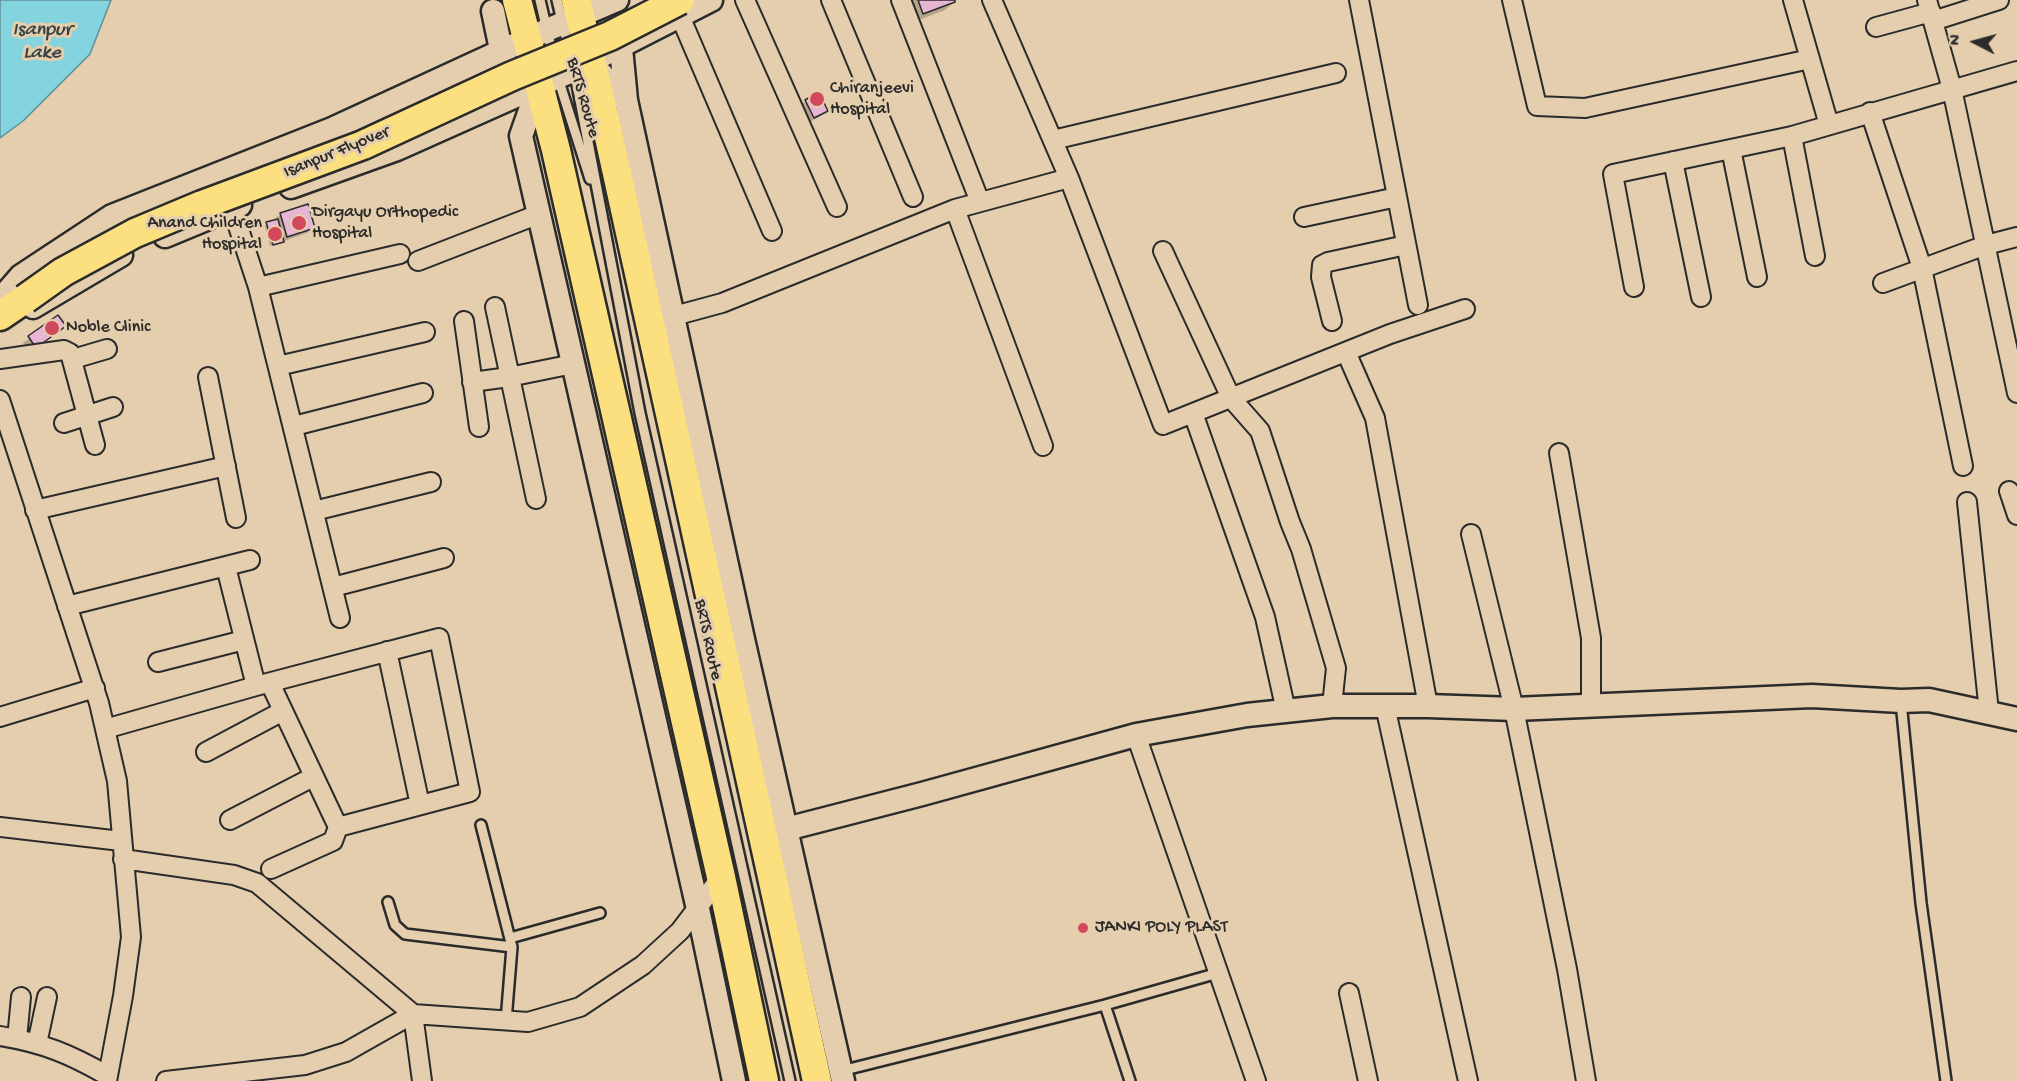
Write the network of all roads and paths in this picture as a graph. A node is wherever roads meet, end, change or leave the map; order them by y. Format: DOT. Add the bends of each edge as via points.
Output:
graph roads {
  1 [pos="540,0"];
  2 [pos="557,0"];
  3 [pos="711,0"];
  4 [pos="745,0"];
  5 [pos="831,0"];
  6 [pos="901,0"];
  7 [pos="992,0"];
  8 [pos="1359,0"];
  9 [pos="1512,0"];
  10 [pos="1793,0"];
  11 [pos="1999,0"];
  12 [pos="611,1"];
  13 [pos="500,4"];
  14 [pos="673,6"];
  15 [pos="1930,11"];
  16 [pos="558,22"];
  17 [pos="1876,27"];
  18 [pos="621,48"];
  19 [pos="501,52"];
  20 [pos="1810,59"];
  21 [pos="2017,71"];
  22 [pos="1336,73"];
  23 [pos="565,74"];
  24 [pos="1953,89"];
  25 [pos="513,97"];
  26 [pos="626,100"];
  27 [pos="1870,112"];
  28 [pos="1829,125"];
  29 [pos="521,136"];
  30 [pos="1792,136"];
  31 [pos="1053,140"];
  32 [pos="1731,149"];
  33 [pos="1673,161"];
  34 [pos="1070,178"];
  35 [pos="913,197"];
  36 [pos="1397,197"];
  37 [pos="980,202"];
  38 [pos="598,204"];
  39 [pos="837,207"];
  40 [pos="232,208"];
  41 [pos="955,209"];
  42 [pos="539,214"];
  43 [pos="1304,217"];
  44 [pos="772,231"];
  45 [pos="2017,237"];
  46 [pos="1406,245"];
  47 [pos="1986,245"];
  48 [pos="1163,251"];
  49 [pos="400,254"];
  50 [pos="1815,256"];
  51 [pos="418,261"];
  52 [pos="1922,268"];
  53 [pos="1757,278"];
  54 [pos="1883,283"];
  55 [pos="258,287"];
  56 [pos="1634,287"];
  57 [pos="1701,297"];
  58 [pos="11,298"];
  59 [pos="1418,305"];
  60 [pos="495,308"];
  61 [pos="1465,309"];
  62 [pos="0,316"];
  63 [pos="674,316"];
  64 [pos="464,321"];
  65 [pos="1332,321"];
  66 [pos="425,332"];
  67 [pos="107,349"];
  68 [pos="1346,352"];
  69 [pos="0,359"];
  70 [pos="73,359"];
  71 [pos="573,364"];
  72 [pos="278,366"];
  73 [pos="208,377"];
  74 [pos="509,377"];
  75 [pos="472,382"];
  76 [pos="423,393"];
  77 [pos="2017,393"];
  78 [pos="1231,398"];
  79 [pos="0,400"];
  80 [pos="113,407"];
  81 [pos="1193,413"];
  82 [pos="87,415"];
  83 [pos="64,423"];
  84 [pos="294,426"];
  85 [pos="480,427"];
  86 [pos="95,446"];
  87 [pos="1043,446"];
  88 [pos="1558,453"];
  89 [pos="226,466"];
  90 [pos="1963,466"];
  91 [pos="431,482"];
  92 [pos="2009,491"];
  93 [pos="536,499"];
  94 [pos="1967,502"];
  95 [pos="35,510"];
  96 [pos="314,512"];
  97 [pos="2017,515"];
  98 [pos="236,518"];
  99 [pos="1471,534"];
  100 [pos="444,558"];
  101 [pos="250,560"];
  102 [pos="226,567"];
  103 [pos="333,587"];
  104 [pos="67,606"];
  105 [pos="340,618"];
  106 [pos="244,640"];
  107 [pos="387,651"];
  108 [pos="158,662"];
  109 [pos="263,684"];
  110 [pos="94,688"];
  111 [pos="680,697"];
  112 [pos="1901,701"];
  113 [pos="1591,705"];
  114 [pos="651,706"];
  115 [pos="1332,706"];
  116 [pos="1385,706"];
  117 [pos="1428,706"];
  118 [pos="1514,709"];
  119 [pos="283,711"];
  120 [pos="1286,711"];
  121 [pos="1989,712"];
  122 [pos="0,717"];
  123 [pos="2017,718"];
  124 [pos="105,729"];
  125 [pos="1136,735"];
  126 [pos="206,752"];
  127 [pos="314,777"];
  128 [pos="420,805"];
  129 [pos="230,820"];
  130 [pos="481,825"];
  131 [pos="0,827"];
  132 [pos="338,827"];
  133 [pos="775,832"];
  134 [pos="122,850"];
  135 [pos="272,869"];
  136 [pos="721,877"];
  137 [pos="388,902"];
  138 [pos="698,909"];
  139 [pos="600,913"];
  140 [pos="511,943"];
  141 [pos="1218,973"];
  142 [pos="1349,993"];
  143 [pos="21,997"];
  144 [pos="47,997"];
  145 [pos="1105,1005"];
  146 [pos="413,1014"];
  147 [pos="751,1016"];
  148 [pos="506,1021"];
  149 [pos="722,1022"];
  150 [pos="8,1037"];
  151 [pos="37,1044"];
  152 [pos="305,1073"];
  153 [pos="834,1078"];
  154 [pos="107,1079"];
  155 [pos="170,1081"];
  156 [pos="422,1081"];
  157 [pos="734,1081"];
  158 [pos="764,1081"];
  159 [pos="790,1081"];
  160 [pos="1130,1081"];
  161 [pos="1256,1081"];
  162 [pos="1368,1081"];
  163 [pos="1468,1081"];
  164 [pos="1586,1081"];
  165 [pos="1946,1081"];
  1 -- 16 [label="lane"];
  2 -- 16 [label="lane"];
  3 -- 14 [label="street"];
  4 -- 39 [label="street"];
  5 -- 35 [label="street"];
  6 -- 37 [label="street"];
  7 -- 31 [label="street"];
  8 -- 36 [label="street"];
  9 -- 20 [label="street" via="1537,106 1585,108"];
  10 -- 20 [label="street"];
  11 -- 15 [label="street"];
  12 -- 16 [label="street"];
  12 -- 18 [label="street"];
  13 -- 16 [label="main road"];
  13 -- 19 [label="street"];
  14 -- 18 [label="street"];
  14 -- 44 [label="street"];
  14 -- 58 [label="main road, Isanpur Flyover" via="605,27 508,66 359,136 130,223 64,258"];
  15 -- 17 [label="street"];
  15 -- 24 [label="street"];
  16 -- 19 [label="street"];
  16 -- 23 [label="main road"];
  16 -- 23 [label="main road"];
  18 -- 23 [label="street"];
  18 -- 26 [label="street"];
  19 -- 25 [label="street"];
  19 -- 58 [label="street" via="332,129 112,216 21,276"];
  20 -- 28 [label="street"];
  21 -- 24 [label="street"];
  22 -- 31 [label="street"];
  23 -- 25 [label="street"];
  23 -- 26 [label="street"];
  23 -- 29 [label="street"];
  23 -- 38 [label="lane, BRTS Route"];
  23 -- 38 [label="lane, BRTS Route" via="585,119"];
  23 -- 111 [label="main road" via="559,162"];
  23 -- 133 [label="main road"];
  24 -- 27 [label="street"];
  24 -- 47 [label="street"];
  25 -- 29 [label="street"];
  25 -- 40 [label="street" via="397,149"];
  26 -- 63 [label="street"];
  27 -- 28 [label="street"];
  27 -- 52 [label="street"];
  28 -- 30 [label="street"];
  29 -- 42 [label="street"];
  30 -- 32 [label="street"];
  30 -- 50 [label="street"];
  31 -- 34 [label="street"];
  32 -- 33 [label="street"];
  32 -- 53 [label="street"];
  33 -- 56 [label="street" via="1613,174"];
  33 -- 57 [label="street"];
  34 -- 37 [label="street"];
  34 -- 81 [label="street" via="1163,425"];
  36 -- 43 [label="street"];
  36 -- 46 [label="street"];
  37 -- 41 [label="street"];
  38 -- 159 [label="lane, BRTS Route" via="639,413"];
  40 -- 55 [label="street"];
  40 -- 62 [label="street" via="130,250 37,305"];
  41 -- 63 [label="street" via="722,303"];
  41 -- 87 [label="street"];
  42 -- 51 [label="street"];
  42 -- 71 [label="street"];
  45 -- 47 [label="street"];
  46 -- 59 [label="street"];
  46 -- 65 [label="street" via="1322,265"];
  47 -- 52 [label="street"];
  47 -- 77 [label="street"];
  48 -- 78 [label="street"];
  49 -- 55 [label="street"];
  52 -- 54 [label="street"];
  52 -- 90 [label="street"];
  55 -- 72 [label="street"];
  58 -- 62 [label="main road, Isanpur Flyover"];
  60 -- 74 [label="street"];
  61 -- 68 [label="street"];
  63 -- 133 [label="street" via="741,627"];
  64 -- 75 [label="street"];
  66 -- 72 [label="street"];
  67 -- 70 [label="street"];
  68 -- 78 [label="street"];
  68 -- 117 [label="street" via="1375,418"];
  69 -- 70 [label="street" via="64,350"];
  70 -- 82 [label="street"];
  71 -- 74 [label="street"];
  71 -- 114 [label="street"];
  72 -- 84 [label="street"];
  73 -- 89 [label="street"];
  74 -- 75 [label="street"];
  74 -- 93 [label="street"];
  75 -- 85 [label="street"];
  76 -- 84 [label="street"];
  78 -- 81 [label="street"];
  78 -- 115 [label="street" via="1260,431 1301,549 1336,668"];
  79 -- 95 [label="street"];
  80 -- 82 [label="street"];
  81 -- 120 [label="street" via="1265,617"];
  82 -- 83 [label="street"];
  82 -- 86 [label="street"];
  84 -- 96 [label="street"];
  88 -- 113 [label="street" via="1590,638"];
  89 -- 95 [label="street"];
  89 -- 98 [label="street"];
  91 -- 96 [label="street"];
  92 -- 97 [label="street"];
  94 -- 121 [label="street"];
  95 -- 104 [label="street"];
  96 -- 103 [label="street"];
  99 -- 118 [label="street"];
  100 -- 103 [label="street"];
  101 -- 102 [label="street"];
  102 -- 104 [label="street"];
  102 -- 106 [label="street"];
  103 -- 105 [label="street"];
  104 -- 110 [label="street"];
  106 -- 108 [label="street"];
  106 -- 109 [label="street"];
  107 -- 109 [label="street"];
  107 -- 128 [label="street"];
  107 -- 128 [label="street" via="438,638 470,792"];
  109 -- 119 [label="street"];
  109 -- 124 [label="street"];
  110 -- 122 [label="street"];
  110 -- 124 [label="street"];
  111 -- 114 [label="street"];
  111 -- 136 [label="main road"];
  112 -- 113 [label="street" via="1812,696"];
  112 -- 121 [label="street" via="1929,700"];
  112 -- 165 [label="lane"];
  113 -- 118 [label="street"];
  114 -- 138 [label="street"];
  115 -- 116 [label="street"];
  115 -- 120 [label="street"];
  116 -- 117 [label="street"];
  116 -- 163 [label="street"];
  117 -- 118 [label="street"];
  118 -- 164 [label="street"];
  119 -- 126 [label="street"];
  119 -- 127 [label="street"];
  120 -- 125 [label="street"];
  121 -- 123 [label="street"];
  124 -- 134 [label="street" via="117,781"];
  125 -- 133 [label="street"];
  125 -- 141 [label="street"];
  127 -- 129 [label="street"];
  127 -- 132 [label="street"];
  128 -- 132 [label="street"];
  130 -- 140 [label="lane"];
  131 -- 134 [label="street"];
  132 -- 135 [label="street" via="333,841"];
  133 -- 153 [label="main road"];
  134 -- 146 [label="street" via="257,883"];
  134 -- 154 [label="street" via="130,937"];
  136 -- 138 [label="street"];
  136 -- 147 [label="main road"];
  137 -- 140 [label="lane" via="395,925 405,934"];
  138 -- 148 [label="street" via="643,965 580,1007 528,1022"];
  138 -- 149 [label="street"];
  139 -- 140 [label="lane"];
  140 -- 148 [label="lane"];
  141 -- 145 [label="lane"];
  141 -- 161 [label="street"];
  142 -- 162 [label="street"];
  143 -- 150 [label="street"];
  144 -- 151 [label="street"];
  145 -- 153 [label="lane"];
  145 -- 160 [label="lane"];
  146 -- 148 [label="street"];
  146 -- 152 [label="street"];
  146 -- 156 [label="street"];
  147 -- 149 [label="street"];
  147 -- 158 [label="main road"];
  149 -- 157 [label="street"];
  150 -- 151 [label="street"];
  151 -- 154 [label="street" via="56,1049"];
  152 -- 155 [label="street"];
}
